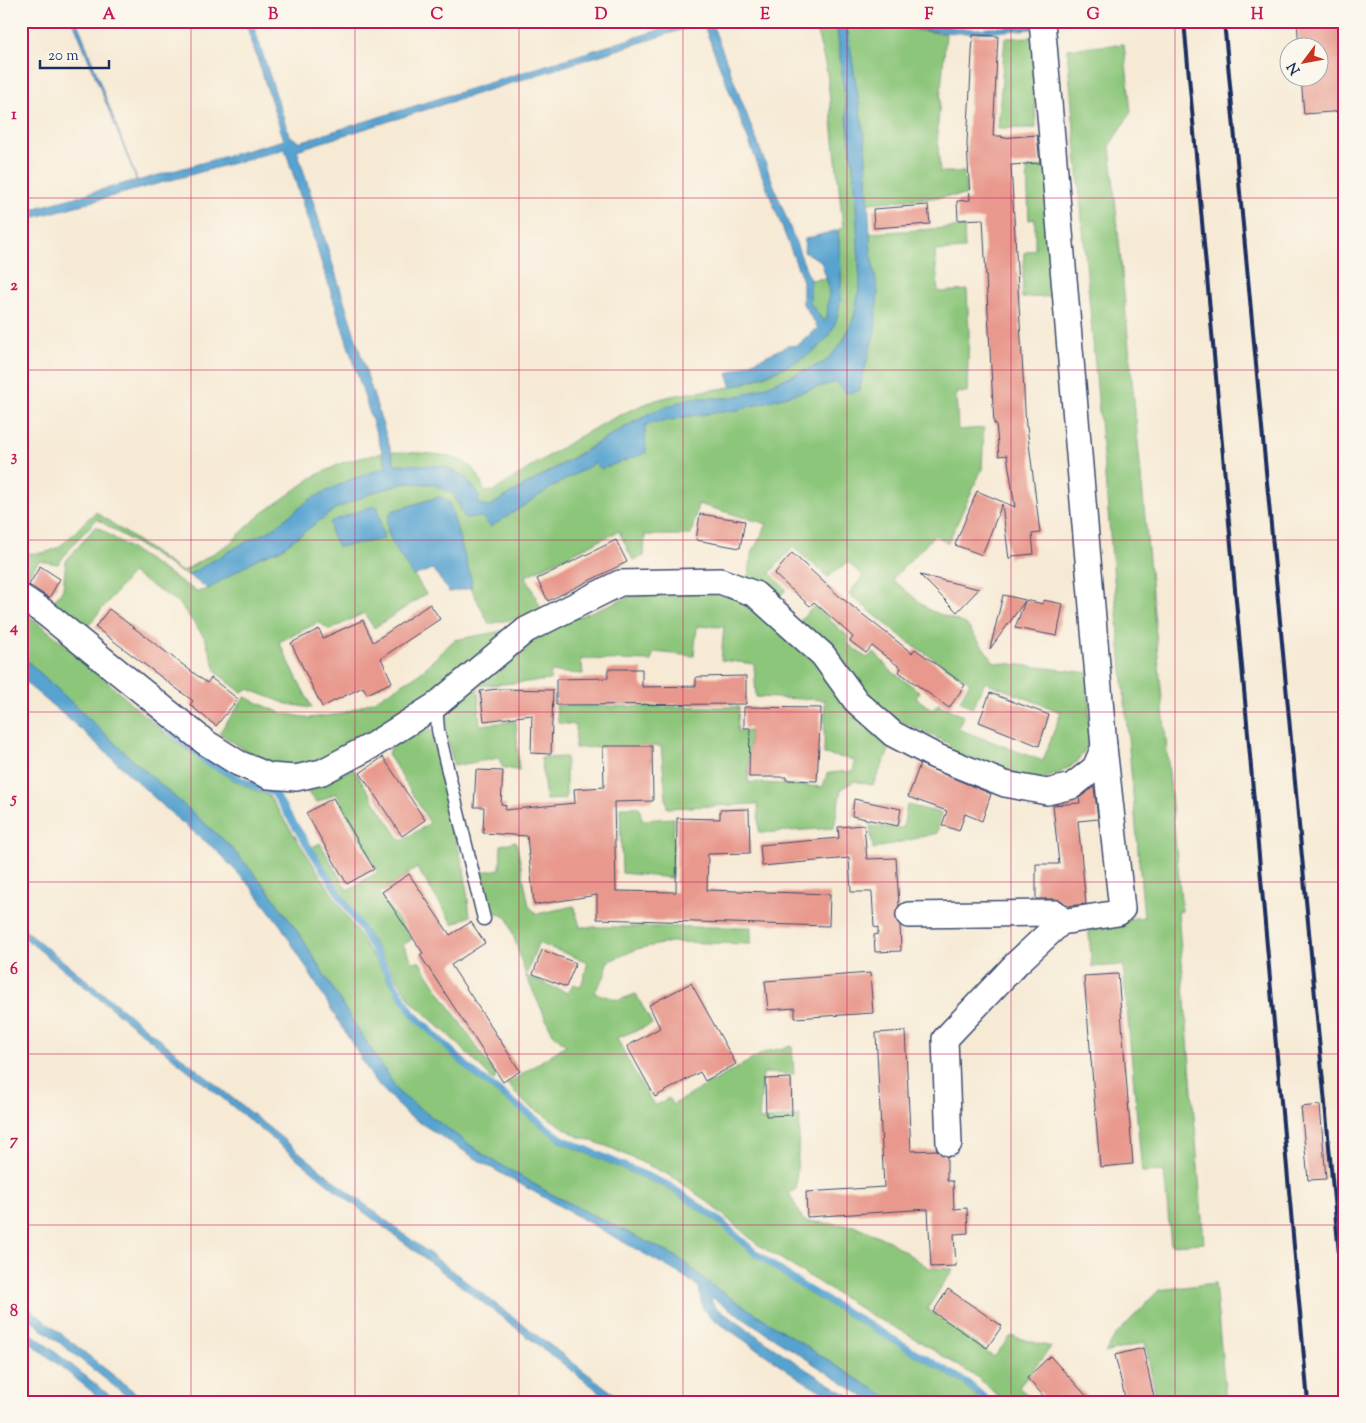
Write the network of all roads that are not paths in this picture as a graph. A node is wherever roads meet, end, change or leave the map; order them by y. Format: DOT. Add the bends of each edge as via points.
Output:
graph roads {
  1 [pos="1042,21"];
  2 [pos="21,597"];
  3 [pos="436,704"];
  4 [pos="1104,747"];
  5 [pos="909,915"];
  6 [pos="484,919"];
  7 [pos="1061,922"];
  8 [pos="949,1143"];
  1 -- 4 [label="street"];
  2 -- 3 [label="street" via="205,742 238,763 269,776 296,778 322,772 373,746"];
  3 -- 4 [label="street" via="526,630 620,584 720,581 755,594 824,656 856,701 893,734 935,756 1005,784 1048,792 1072,786 1094,768"];
  3 -- 6 [label="lane" via="438,730"];
  4 -- 7 [label="street" via="1122,909 1118,913"];
  5 -- 7 [label="street" via="1055,913"];
  7 -- 8 [label="street" via="945,1039"];
}
